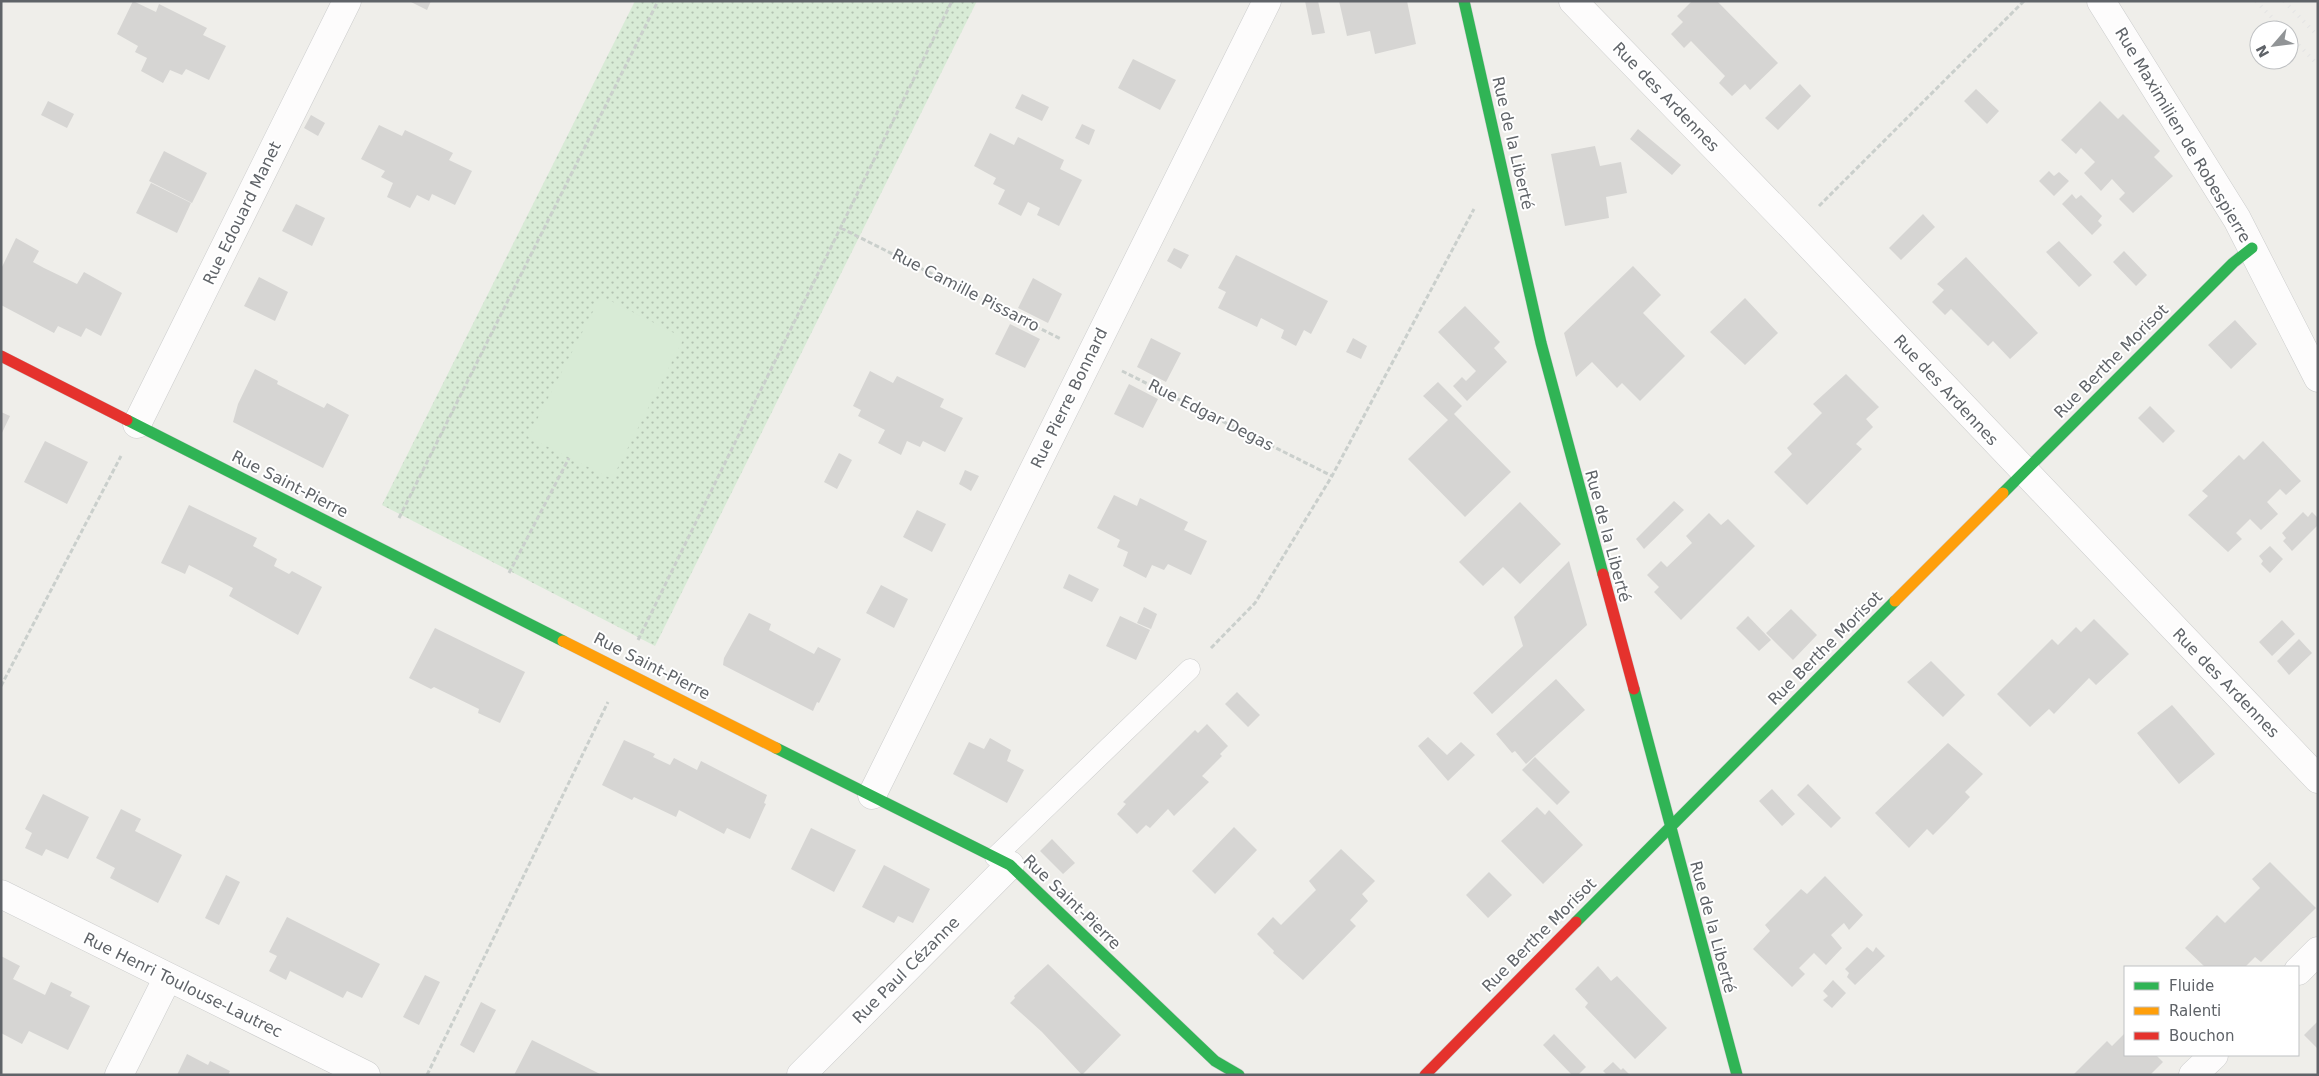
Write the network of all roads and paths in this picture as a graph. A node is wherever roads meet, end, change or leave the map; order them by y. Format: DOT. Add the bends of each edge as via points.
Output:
graph roads {
  1 [pos="347,1"];
  2 [pos="658,1"];
  3 [pos="952,1"];
  4 [pos="1267,1"];
  5 [pos="1464,1"];
  6 [pos="1573,1"];
  7 [pos="2024,1"];
  8 [pos="2102,1"];
  9 [pos="1500,159"];
  10 [pos="840,228"];
  11 [pos="1795,230"];
  12 [pos="2252,248"];
  13 [pos="1090,355"];
  14 [pos="1,356"];
  15 [pos="2318,378"];
  16 [pos="137,424"];
  17 [pos="569,458"];
  18 [pos="2024,472"];
  19 [pos="1332,476"];
  20 [pos="383,550"];
  21 [pos="492,605"];
  22 [pos="1190,669"];
  23 [pos="624,670"];
  24 [pos="1,686"];
  25 [pos="2318,779"];
  26 [pos="872,795"];
  27 [pos="1669,827"];
  28 [pos="1002,861"];
  29 [pos="1,894"];
  30 [pos="2318,952"];
  31 [pos="2299,970"];
  32 [pos="168,978"];
  33 [pos="2213,1056"];
  34 [pos="119,1075"];
  35 [pos="366,1075"];
  36 [pos="427,1075"];
  37 [pos="801,1075"];
  38 [pos="1239,1075"];
  39 [pos="1425,1075"];
  40 [pos="1737,1075"];
  41 [pos="2193,1075"];
  1 -- 16 [label="street, Rue Edouard Manet"];
  2 -- 20 [label="path"];
  3 -- 10 [label="path"];
  4 -- 13 [label="street, Rue Pierre Bonnard"];
  5 -- 9 [label="street, Rue de la Liberté"];
  6 -- 11 [label="street, Rue des Ardennes"];
  7 -- 11 [label="path"];
  8 -- 12 [label="street, Rue Maximilien de Robespierre" via="2206,166"];
  9 -- 19 [label="path"];
  9 -- 27 [label="street, Rue de la Liberté" via="1541,343"];
  10 -- 13 [label="path, Rue Camille Pissarro"];
  10 -- 23 [label="path"];
  11 -- 18 [label="street, Rue des Ardennes"];
  12 -- 15 [label="street, Rue Maximilien de Robespierre"];
  12 -- 18 [label="street, Rue Berthe Morisot" via="2226,270"];
  13 -- 19 [label="path, Rue Edgar Degas"];
  13 -- 26 [label="street, Rue Pierre Bonnard"];
  14 -- 16 [label="street, Rue Saint-Pierre"];
  16 -- 20 [label="street, Rue Saint-Pierre"];
  16 -- 24 [label="path"];
  17 -- 21 [label="path"];
  18 -- 25 [label="street, Rue des Ardennes"];
  18 -- 27 [label="street, Rue Berthe Morisot"];
  19 -- 22 [label="path" via="1255,603"];
  20 -- 21 [label="street, Rue Saint-Pierre"];
  21 -- 23 [label="street, Rue Saint-Pierre"];
  22 -- 28 [label="lane"];
  23 -- 26 [label="street, Rue Saint-Pierre"];
  23 -- 36 [label="path"];
  26 -- 28 [label="street, Rue Saint-Pierre"];
  27 -- 39 [label="street, Rue Berthe Morisot"];
  27 -- 40 [label="street, Rue de la Liberté"];
  28 -- 37 [label="street, Rue Paul Cézanne"];
  28 -- 38 [label="street, Rue Saint-Pierre" via="1215,1061"];
  29 -- 32 [label="street, Rue Henri Toulouse-Lautrec"];
  30 -- 31 [label="street"];
  32 -- 34 [label="street"];
  32 -- 35 [label="street, Rue Henri Toulouse-Lautrec"];
  33 -- 41 [label="street"];
}
